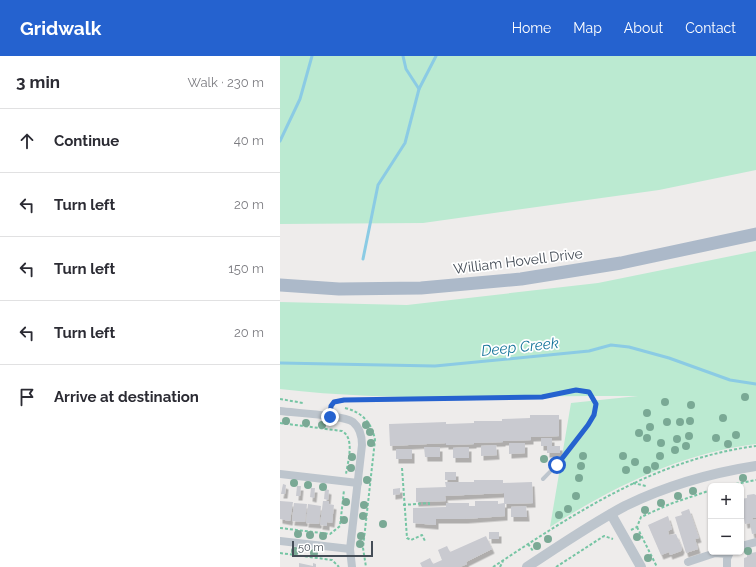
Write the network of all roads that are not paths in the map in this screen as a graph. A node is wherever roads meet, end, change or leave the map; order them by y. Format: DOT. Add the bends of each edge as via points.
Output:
graph roads {
  1 [pos="756,234"];
  2 [pos="280,285"];
  3 [pos="280,411"];
  4 [pos="330,417"];
  5 [pos="756,466"];
  6 [pos="280,474"];
  7 [pos="543,479"];
  8 [pos="358,483"];
  9 [pos="611,514"];
  10 [pos="280,541"];
  11 [pos="756,542"];
  12 [pos="744,545"];
  13 [pos="350,549"];
  14 [pos="709,555"];
  15 [pos="729,555"];
  16 [pos="688,562"];
  17 [pos="352,567"];
  18 [pos="527,567"];
  19 [pos="641,567"];
  20 [pos="727,567"];
  1 -- 2 [label="main road, William Hovell Drive" via="621,263 521,278 421,288 339,289"];
  3 -- 4 [label="street"];
  4 -- 7 [label="lane" via="334,402 344,400 542,397 576,390 589,392 596,404 594,415 557,465"];
  4 -- 8 [label="street" via="349,420 362,436"];
  5 -- 9 [label="street" via="720,472 679,484"];
  6 -- 8 [label="street"];
  8 -- 13 [label="street"];
  9 -- 18 [label="street"];
  9 -- 19 [label="street"];
  10 -- 13 [label="street"];
  11 -- 12 [label="street"];
  13 -- 17 [label="street"];
  14 -- 16 [label="street"];
  15 -- 20 [label="street"];
}
